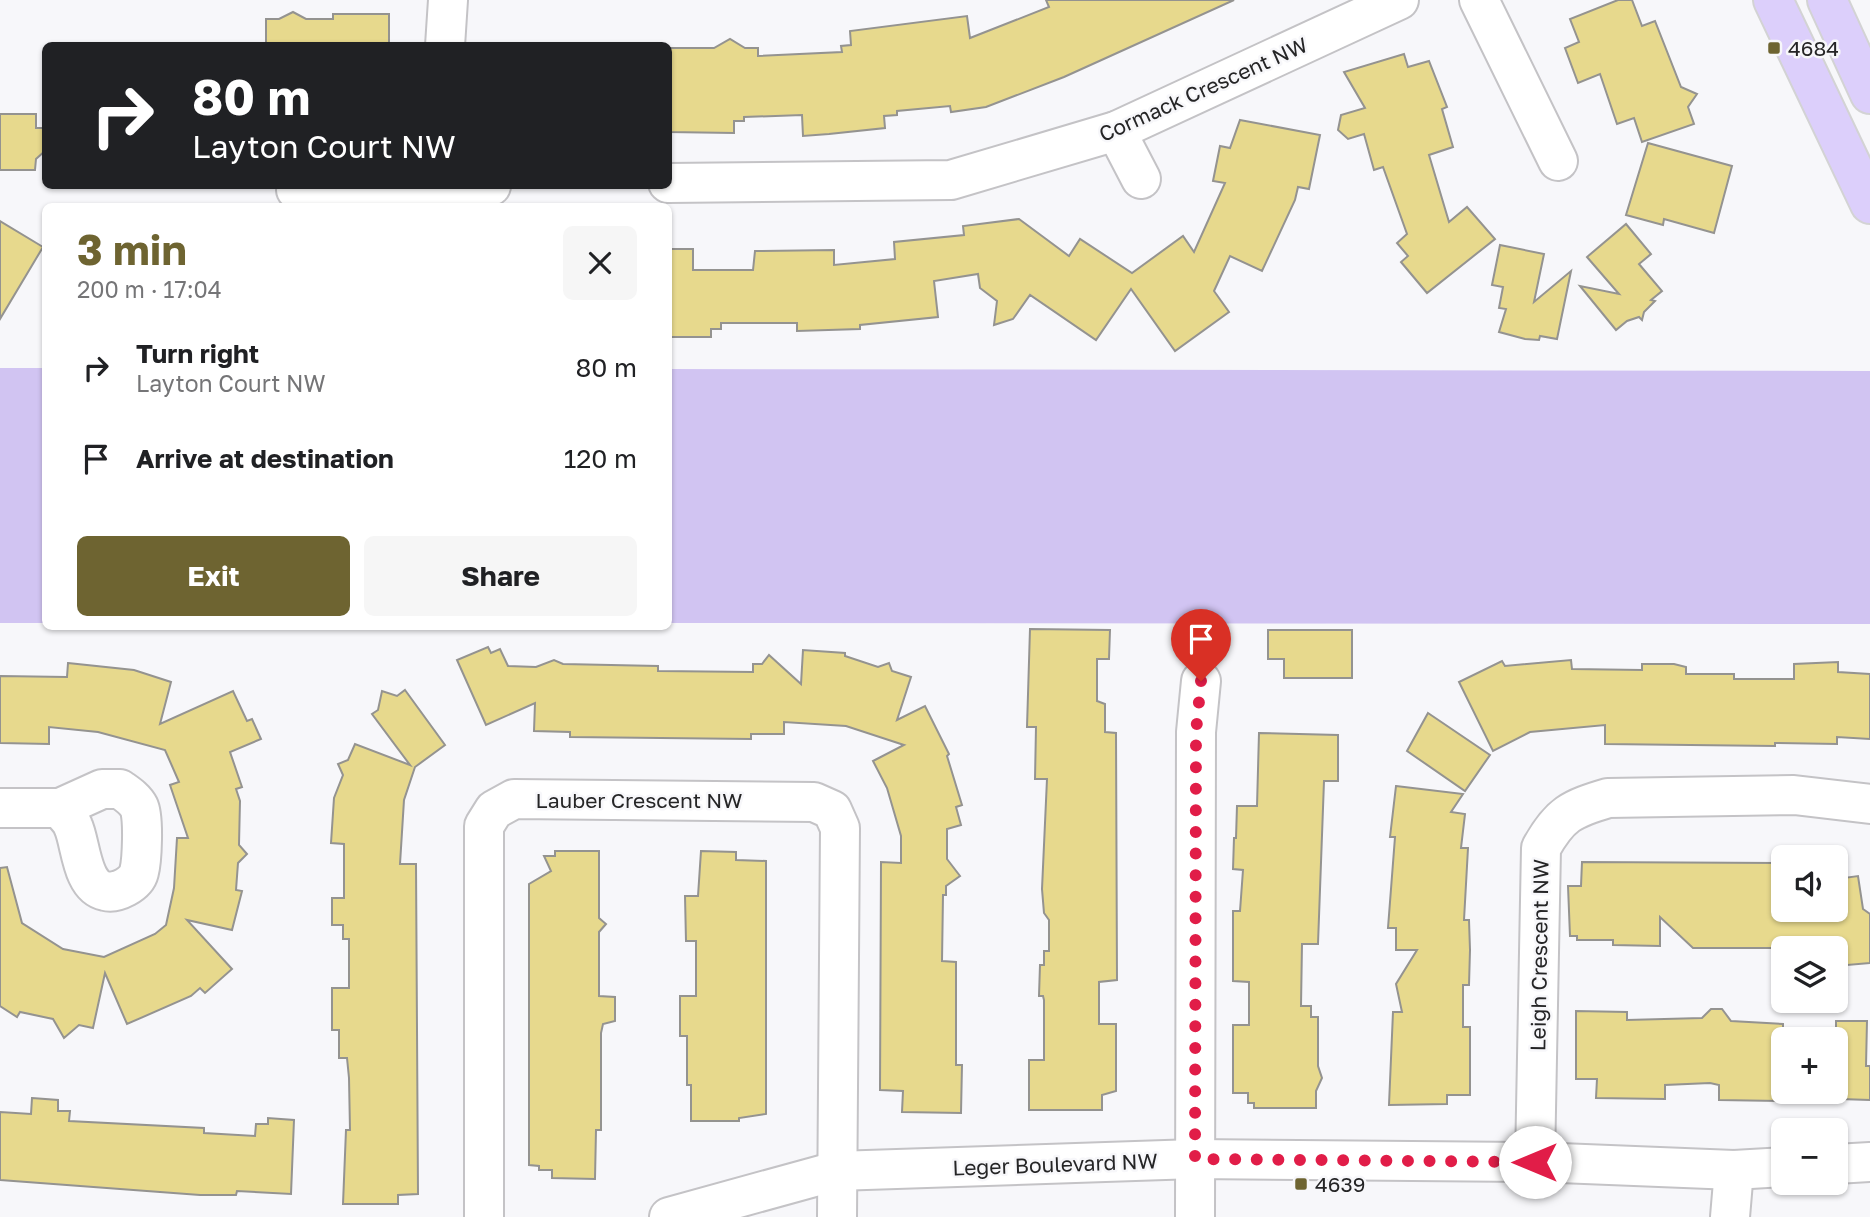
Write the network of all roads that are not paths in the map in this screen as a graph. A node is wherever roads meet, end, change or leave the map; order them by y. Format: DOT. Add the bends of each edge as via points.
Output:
graph roads {
  1 [pos="448,0"];
  2 [pos="1399,0"];
  3 [pos="1479,0"];
  4 [pos="1773,0"];
  5 [pos="1827,0"];
  6 [pos="445,42"];
  7 [pos="1870,94"];
  8 [pos="1116,131"];
  9 [pos="1558,161"];
  10 [pos="1141,179"];
  11 [pos="672,183"];
  12 [pos="331,189"];
  13 [pos="296,190"];
  14 [pos="1870,204"];
  15 [pos="1201,681"];
  16 [pos="1870,804"];
  17 [pos="0,808"];
  18 [pos="60,808"];
  19 [pos="1195,1159"];
  20 [pos="1535,1162"];
  21 [pos="1870,1162"];
  22 [pos="1848,1163"];
  23 [pos="1771,1168"];
  24 [pos="1734,1170"];
  25 [pos="836,1171"];
  26 [pos="484,1217"];
  27 [pos="669,1217"];
  28 [pos="837,1217"];
  29 [pos="1195,1217"];
  30 [pos="1730,1217"];
  1 -- 6 [label="street"];
  2 -- 8 [label="street, Cormack Crescent NW"];
  3 -- 9 [label="street"];
  4 -- 14 [label="main road"];
  5 -- 7 [label="main road"];
  8 -- 10 [label="street"];
  8 -- 11 [label="street, Cormack Crescent NW" via="951,180"];
  12 -- 13 [label="street"];
  15 -- 19 [label="street" via="1196,732"];
  16 -- 20 [label="street, Leigh Crescent NW" via="1794,795 1608,798 1557,820 1541,848"];
  17 -- 18 [label="street"];
  19 -- 20 [label="street, Leger Boulevard NW"];
  19 -- 25 [label="street, Leger Boulevard NW"];
  19 -- 29 [label="street"];
  20 -- 24 [label="street, Leger Boulevard NW"];
  21 -- 22 [label="street"];
  23 -- 24 [label="street, Leger Boulevard NW"];
  24 -- 30 [label="street"];
  25 -- 26 [label="street, Lauber Crescent NW" via="840,828 832,810 814,802 514,799 494,810 484,826"];
  25 -- 27 [label="street, Leger Boulevard NW"];
  25 -- 28 [label="street, Lauber Crescent NW"];
}
